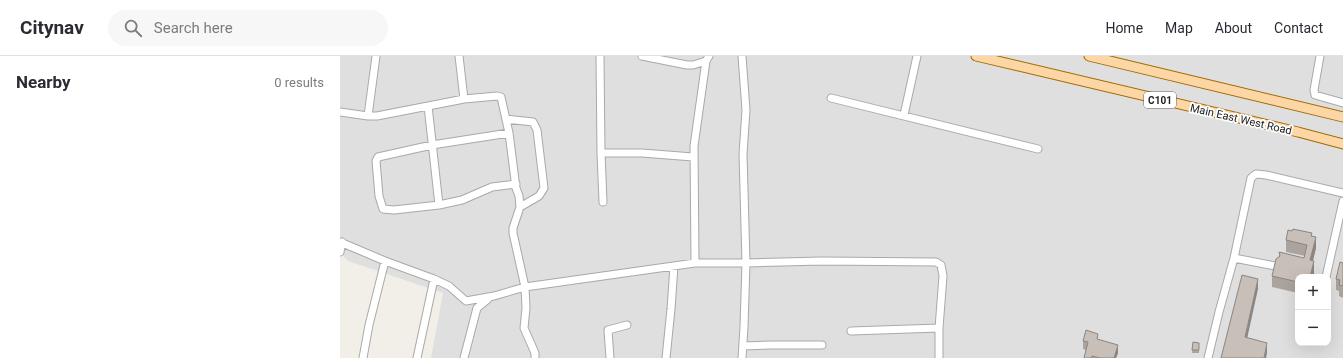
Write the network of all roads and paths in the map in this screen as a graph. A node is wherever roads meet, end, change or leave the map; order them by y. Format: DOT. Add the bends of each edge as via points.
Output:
graph roads {
  1 [pos="376,56"];
  2 [pos="459,56"];
  3 [pos="600,56"];
  4 [pos="642,56"];
  5 [pos="742,56"];
  6 [pos="917,56"];
  7 [pos="976,56"];
  8 [pos="1089,56"];
  9 [pos="1320,56"];
  10 [pos="707,59"];
  11 [pos="831,98"];
  12 [pos="464,99"];
  13 [pos="1343,103"];
  14 [pos="428,106"];
  15 [pos="340,112"];
  16 [pos="904,115"];
  17 [pos="368,116"];
  18 [pos="1343,117"];
  19 [pos="506,119"];
  20 [pos="509,133"];
  21 [pos="1343,144"];
  22 [pos="432,145"];
  23 [pos="1038,149"];
  24 [pos="601,153"];
  25 [pos="693,157"];
  26 [pos="516,184"];
  27 [pos="1343,193"];
  28 [pos="1343,201"];
  29 [pos="603,202"];
  30 [pos="439,205"];
  31 [pos="520,207"];
  32 [pos="341,242"];
  33 [pos="340,252"];
  34 [pos="1234,258"];
  35 [pos="385,262"];
  36 [pos="695,263"];
  37 [pos="746,263"];
  38 [pos="674,266"];
  39 [pos="1275,266"];
  40 [pos="1327,274"];
  41 [pos="434,279"];
  42 [pos="525,287"];
  43 [pos="494,296"];
  44 [pos="627,325"];
  45 [pos="939,328"];
  46 [pos="851,331"];
  47 [pos="743,346"];
  48 [pos="822,346"];
  49 [pos="363,358"];
  50 [pos="417,358"];
  51 [pos="464,358"];
  52 [pos="535,358"];
  53 [pos="610,358"];
  54 [pos="666,358"];
  55 [pos="742,358"];
  56 [pos="939,358"];
  57 [pos="1208,358"];
  1 -- 17 [label="street"];
  2 -- 12 [label="street"];
  3 -- 24 [label="street"];
  4 -- 10 [label="street" via="687,65"];
  5 -- 37 [label="street" via="746,110 743,154"];
  6 -- 16 [label="street"];
  7 -- 21 [label="main road, Main East West Road / C101"];
  8 -- 18 [label="main road, C101"];
  9 -- 13 [label="street" via="1315,95"];
  10 -- 25 [label="street"];
  11 -- 16 [label="street"];
  12 -- 14 [label="street"];
  12 -- 19 [label="street" via="500,96"];
  14 -- 17 [label="street"];
  14 -- 22 [label="street"];
  15 -- 17 [label="street"];
  16 -- 23 [label="street"];
  19 -- 20 [label="street"];
  19 -- 31 [label="street" via="533,122 537,130 544,188 538,196"];
  20 -- 22 [label="street"];
  20 -- 26 [label="street"];
  22 -- 30 [label="street"];
  22 -- 30 [label="street" via="378,157 376,161 379,196 381,206 385,210"];
  24 -- 25 [label="street"];
  24 -- 29 [label="street"];
  25 -- 36 [label="street"];
  26 -- 30 [label="street" via="486,189 462,200"];
  26 -- 31 [label="street"];
  27 -- 34 [label="street" via="1256,174 1251,178"];
  28 -- 40 [label="street"];
  31 -- 42 [label="street" via="513,228"];
  32 -- 33 [label="street"];
  32 -- 35 [label="street"];
  34 -- 39 [label="street"];
  34 -- 57 [label="street"];
  35 -- 41 [label="street"];
  35 -- 49 [label="street"];
  36 -- 37 [label="street"];
  36 -- 38 [label="street"];
  37 -- 45 [label="street" via="936,262 941,265 943,276"];
  37 -- 47 [label="street"];
  38 -- 42 [label="street"];
  38 -- 54 [label="street"];
  41 -- 43 [label="street" via="449,286 466,301"];
  41 -- 50 [label="street"];
  42 -- 43 [label="street"];
  42 -- 52 [label="street" via="524,328 535,352"];
  43 -- 51 [label="street" via="477,308"];
  44 -- 53 [label="street" via="608,330"];
  45 -- 46 [label="street"];
  45 -- 56 [label="street"];
  47 -- 48 [label="street"];
  47 -- 55 [label="street"];
}
